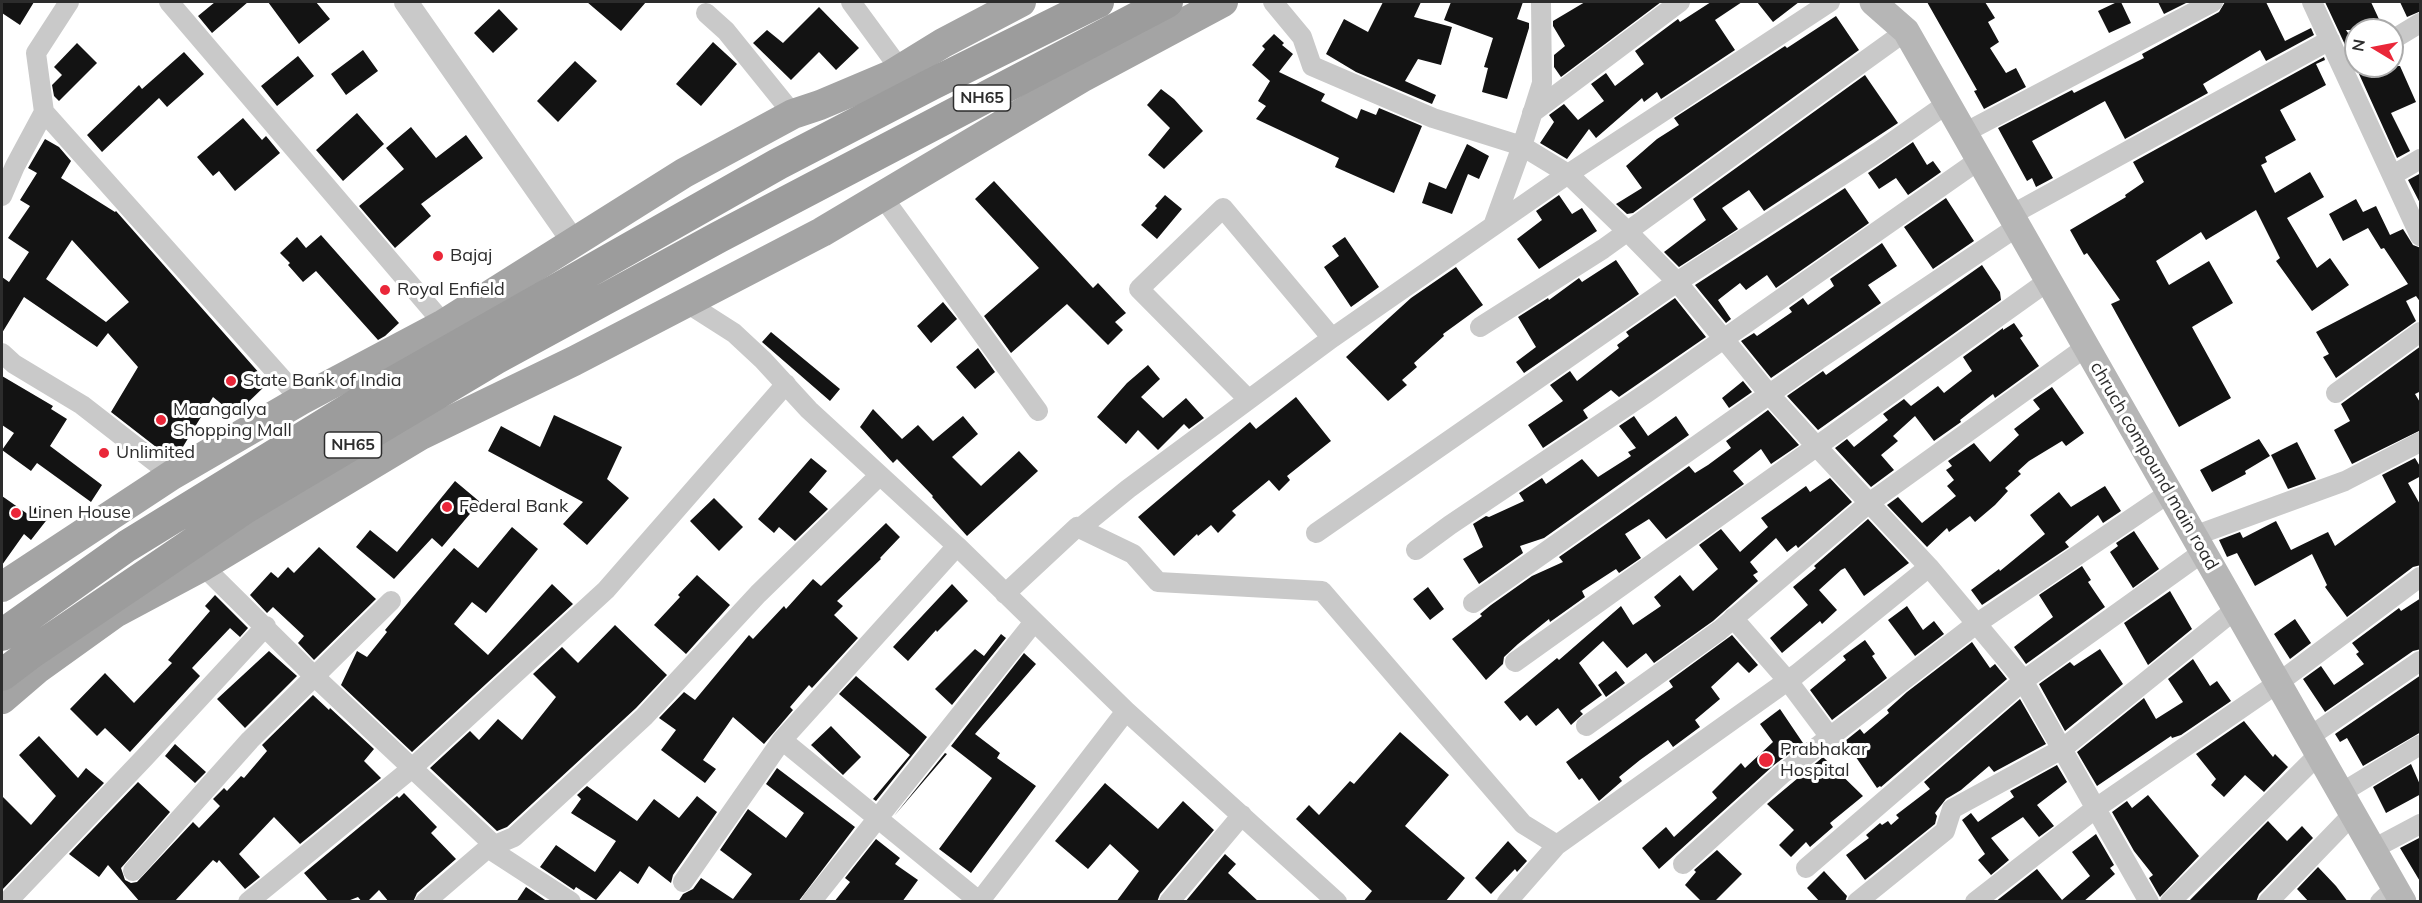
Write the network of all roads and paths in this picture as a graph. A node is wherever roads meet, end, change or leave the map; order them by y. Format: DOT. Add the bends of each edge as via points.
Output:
graph roads {
  1 [pos="69,2"];
  2 [pos="169,2"];
  3 [pos="406,2"];
  4 [pos="851,2"];
  5 [pos="1021,2"];
  6 [pos="1098,2"];
  7 [pos="1167,2"];
  8 [pos="1223,2"];
  9 [pos="1273,2"];
  10 [pos="1541,2"];
  11 [pos="1680,2"];
  12 [pos="1830,2"];
  13 [pos="1873,2"];
  14 [pos="1899,2"];
  15 [pos="2213,2"];
  16 [pos="2312,2"];
  17 [pos="706,13"];
  18 [pos="2421,23"];
  19 [pos="1906,31"];
  20 [pos="2404,33"];
  21 [pos="2330,40"];
  22 [pos="2344,58"];
  23 [pos="900,69"];
  24 [pos="2355,78"];
  25 [pos="1948,103"];
  26 [pos="44,112"];
  27 [pos="1532,113"];
  28 [pos="794,114"];
  29 [pos="1964,133"];
  30 [pos="1522,146"];
  31 [pos="2421,159"];
  32 [pos="1979,160"];
  33 [pos="1568,174"];
  34 [pos="2392,175"];
  35 [pos="2,196"];
  36 [pos="882,196"];
  37 [pos="2014,221"];
  38 [pos="1493,226"];
  39 [pos="1628,231"];
  40 [pos="2421,236"];
  41 [pos="573,241"];
  42 [pos="2048,280"];
  43 [pos="1677,282"];
  44 [pos="687,303"];
  45 [pos="444,324"];
  46 [pos="1480,327"];
  47 [pos="2421,332"];
  48 [pos="1332,338"];
  49 [pos="1724,338"];
  50 [pos="2086,347"];
  51 [pos="2,353"];
  52 [pos="786,384"];
  53 [pos="2336,393"];
  54 [pos="1769,394"];
  55 [pos="1248,399"];
  56 [pos="301,400"];
  57 [pos="1038,411"];
  58 [pos="2421,442"];
  59 [pos="1817,447"];
  60 [pos="172,475"];
  61 [pos="879,476"];
  62 [pos="2169,493"];
  63 [pos="1869,503"];
  64 [pos="1079,529"];
  65 [pos="1316,533"];
  66 [pos="2198,544"];
  67 [pos="957,546"];
  68 [pos="1416,550"];
  69 [pos="203,566"];
  70 [pos="1929,567"];
  71 [pos="2421,577"];
  72 [pos="2,587"];
  73 [pos="1005,594"];
  74 [pos="391,601"];
  75 [pos="1473,603"];
  76 [pos="2236,609"];
  77 [pos="1733,618"];
  78 [pos="1035,622"];
  79 [pos="1976,624"];
  80 [pos="266,626"];
  81 [pos="2,635"];
  82 [pos="2421,661"];
  83 [pos="1515,662"];
  84 [pos="2,675"];
  85 [pos="314,676"];
  86 [pos="1788,681"];
  87 [pos="2023,681"];
  88 [pos="2278,683"];
  89 [pos="2,699"];
  90 [pos="1126,711"];
  91 [pos="1586,726"];
  92 [pos="1830,737"];
  93 [pos="782,740"];
  94 [pos="2314,745"];
  95 [pos="2421,745"];
  96 [pos="2062,749"];
  97 [pos="411,769"];
  98 [pos="2347,804"];
  99 [pos="2096,808"];
  100 [pos="1242,815"];
  101 [pos="876,818"];
  102 [pos="2421,824"];
  103 [pos="1557,845"];
  104 [pos="491,847"];
  105 [pos="2373,849"];
  106 [pos="1683,864"];
  107 [pos="1806,868"];
  108 [pos="133,871"];
  109 [pos="683,882"];
  110 [pos="2393,897"];
  111 [pos="980,901"];
  112 [pos="7,902"];
  113 [pos="248,902"];
  114 [pos="426,902"];
  115 [pos="571,902"];
  116 [pos="811,902"];
  117 [pos="1169,902"];
  118 [pos="1336,902"];
  119 [pos="1508,902"];
  120 [pos="1857,902"];
  121 [pos="1974,902"];
  122 [pos="2149,902"];
  123 [pos="2170,902"];
  124 [pos="2268,902"];
  1 -- 26 [label="street" via="36,53"];
  2 -- 45 [label="street"];
  3 -- 41 [label="street"];
  4 -- 23 [label="street"];
  5 -- 23 [label="main road"];
  6 -- 81 [label="highway, NH65" via="778,164 367,398 127,546"];
  7 -- 84 [label="highway, NH65" via="797,195 495,359 245,508"];
  8 -- 36 [label="main road" via="1082,78"];
  9 -- 30 [label="street" via="1302,37 1312,66 1432,118"];
  10 -- 27 [label="street" via="1542,83"];
  11 -- 27 [label="street"];
  12 -- 33 [label="street"];
  13 -- 19 [label="main road"];
  14 -- 19 [label="main road"];
  15 -- 29 [label="street"];
  16 -- 21 [label="street"];
  17 -- 28 [label="street" via="726,31"];
  18 -- 20 [label="street"];
  19 -- 25 [label="main road, chruch compound main road"];
  19 -- 39 [label="street"];
  21 -- 22 [label="street"];
  21 -- 37 [label="street"];
  23 -- 28 [label="main road"];
  24 -- 34 [label="street"];
  25 -- 29 [label="main road, chruch compound main road"];
  25 -- 43 [label="street"];
  26 -- 35 [label="street"];
  26 -- 56 [label="street"];
  27 -- 30 [label="street"];
  28 -- 41 [label="main road" via="684,173"];
  29 -- 32 [label="main road, chruch compound main road"];
  30 -- 33 [label="street"];
  30 -- 38 [label="street"];
  31 -- 34 [label="street"];
  32 -- 37 [label="main road, chruch compound main road"];
  32 -- 49 [label="street"];
  33 -- 38 [label="street"];
  33 -- 39 [label="street"];
  34 -- 40 [label="street"];
  36 -- 44 [label="main road"];
  36 -- 57 [label="street"];
  37 -- 42 [label="main road, chruch compound main road"];
  37 -- 54 [label="street"];
  38 -- 48 [label="street"];
  39 -- 43 [label="street"];
  39 -- 46 [label="street"];
  41 -- 45 [label="main road"];
  42 -- 50 [label="main road, chruch compound main road"];
  42 -- 59 [label="street"];
  43 -- 49 [label="street"];
  43 -- 65 [label="street"];
  44 -- 52 [label="street" via="734,333"];
  44 -- 69 [label="main road" via="421,435"];
  45 -- 56 [label="main road"];
  47 -- 53 [label="street"];
  48 -- 55 [label="street"];
  48 -- 55 [label="street" via="1223,208 1139,289"];
  49 -- 54 [label="street"];
  49 -- 68 [label="street"];
  50 -- 62 [label="main road, chruch compound main road"];
  50 -- 63 [label="street"];
  51 -- 60 [label="street" via="82,405"];
  52 -- 61 [label="street"];
  52 -- 97 [label="street" via="606,590"];
  54 -- 59 [label="street"];
  54 -- 75 [label="street"];
  55 -- 64 [label="street"];
  56 -- 60 [label="main road"];
  58 -- 66 [label="street" via="2345,481"];
  59 -- 63 [label="street"];
  59 -- 83 [label="street"];
  60 -- 72 [label="main road"];
  61 -- 67 [label="street"];
  61 -- 104 [label="street" via="758,594 644,717 514,837"];
  62 -- 66 [label="main road, chruch compound main road"];
  62 -- 79 [label="street"];
  63 -- 70 [label="street"];
  63 -- 77 [label="street"];
  64 -- 73 [label="street"];
  64 -- 103 [label="street" via="1133,554 1158,582 1322,591 1523,824"];
  66 -- 76 [label="main road, chruch compound main road"];
  66 -- 87 [label="street"];
  67 -- 73 [label="street"];
  67 -- 93 [label="street"];
  69 -- 80 [label="street"];
  69 -- 89 [label="main road" via="115,613"];
  70 -- 79 [label="street"];
  70 -- 86 [label="street"];
  71 -- 88 [label="street"];
  73 -- 78 [label="street"];
  74 -- 85 [label="street"];
  76 -- 88 [label="main road, chruch compound main road"];
  76 -- 96 [label="street"];
  77 -- 86 [label="street"];
  77 -- 91 [label="street"];
  78 -- 90 [label="street"];
  78 -- 101 [label="street"];
  79 -- 87 [label="street"];
  79 -- 92 [label="street"];
  80 -- 85 [label="street"];
  80 -- 112 [label="street"];
  82 -- 94 [label="street"];
  85 -- 97 [label="street"];
  85 -- 108 [label="street" via="250,740"];
  86 -- 92 [label="street"];
  86 -- 103 [label="street"];
  87 -- 96 [label="street"];
  87 -- 107 [label="street"];
  88 -- 94 [label="main road, chruch compound main road"];
  88 -- 99 [label="street"];
  90 -- 100 [label="street"];
  90 -- 111 [label="street"];
  92 -- 106 [label="street" via="1782,774"];
  93 -- 101 [label="street"];
  93 -- 109 [label="street"];
  94 -- 98 [label="main road, chruch compound main road"];
  94 -- 123 [label="street"];
  95 -- 98 [label="street"];
  96 -- 99 [label="street"];
  96 -- 120 [label="street" via="1952,809 1945,831"];
  97 -- 104 [label="street"];
  97 -- 113 [label="street"];
  98 -- 105 [label="main road, chruch compound main road"];
  98 -- 124 [label="street"];
  99 -- 121 [label="street"];
  99 -- 122 [label="street"];
  100 -- 117 [label="street"];
  100 -- 118 [label="street"];
  101 -- 111 [label="street"];
  101 -- 116 [label="street"];
  102 -- 105 [label="street"];
  103 -- 119 [label="street"];
  104 -- 114 [label="street"];
  104 -- 115 [label="street"];
  105 -- 110 [label="main road, chruch compound main road"];
}
